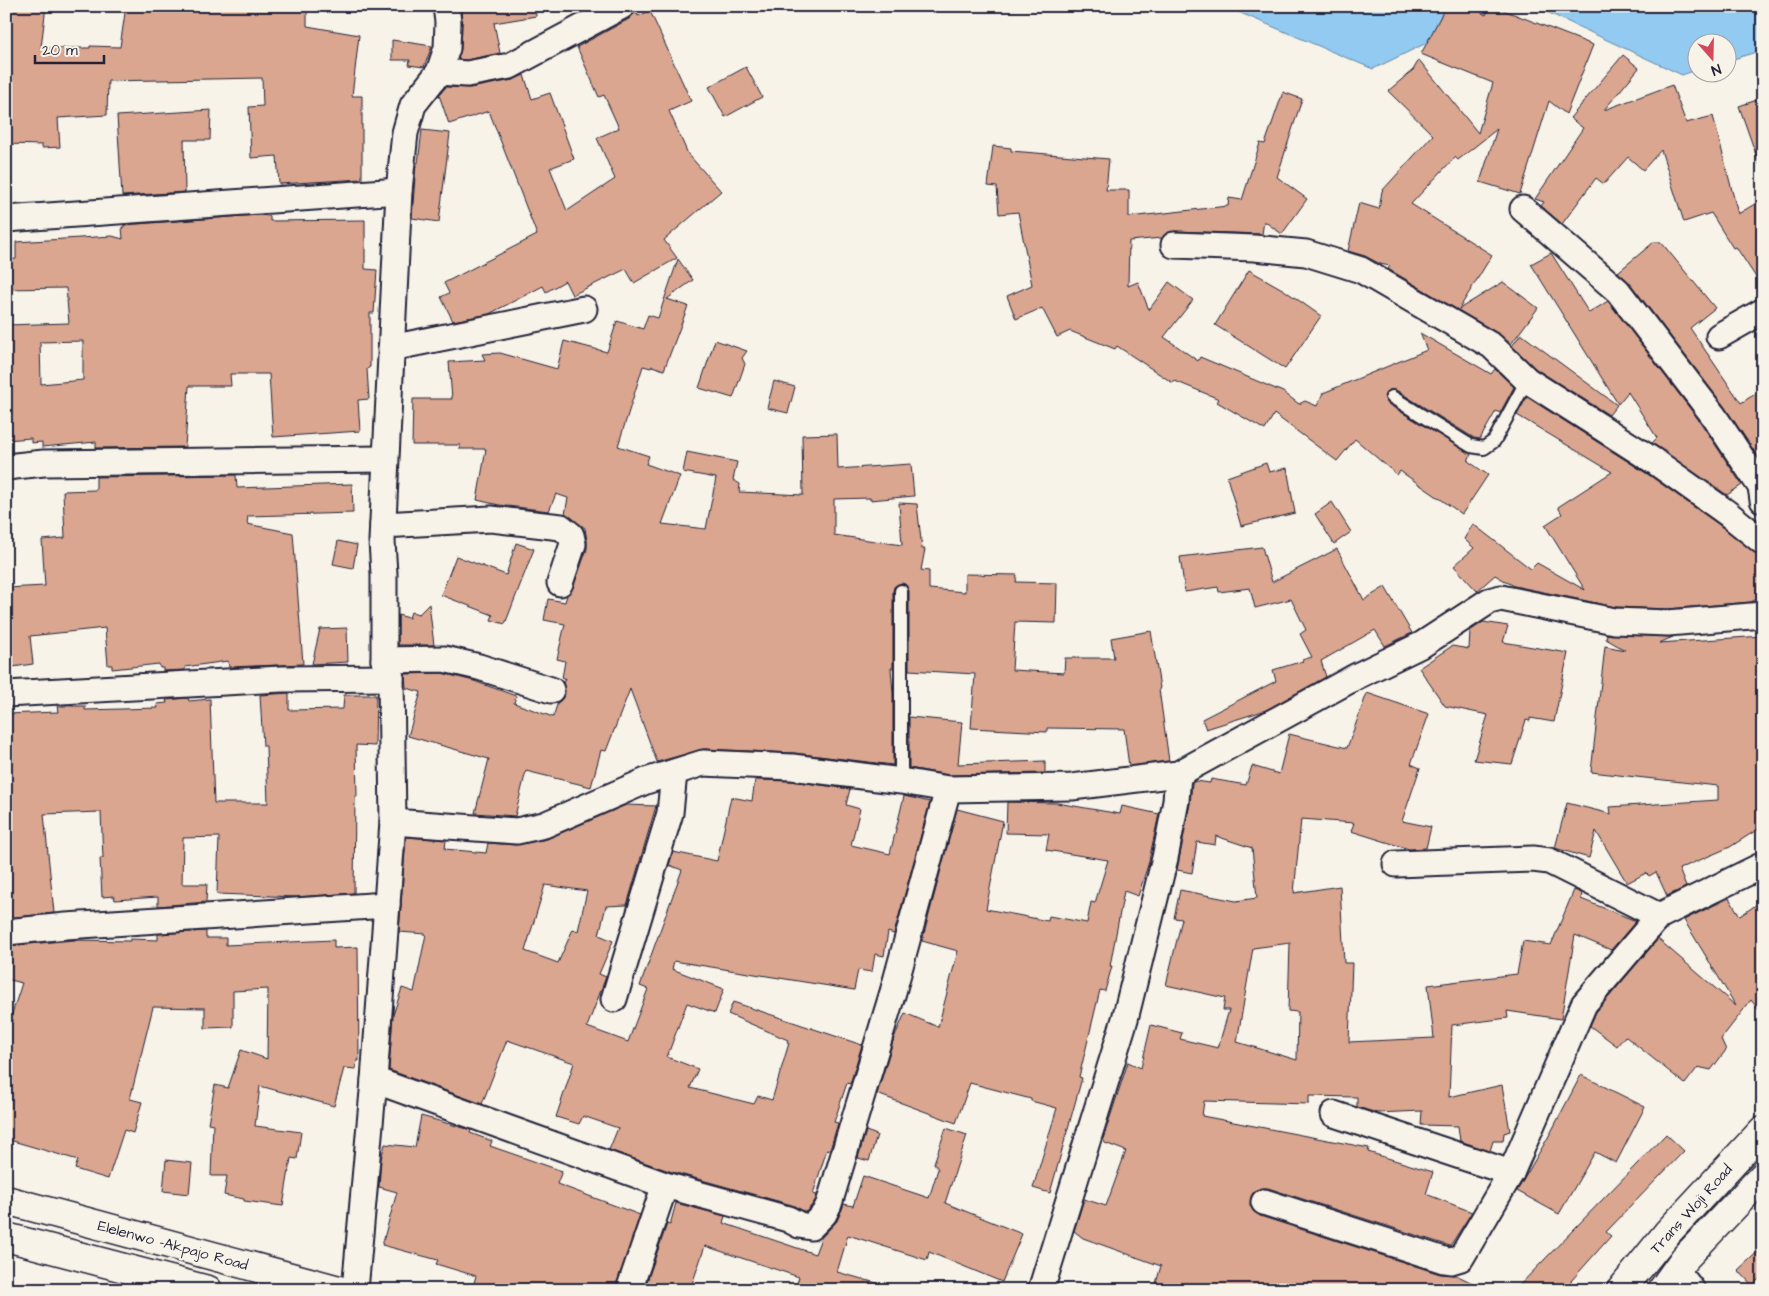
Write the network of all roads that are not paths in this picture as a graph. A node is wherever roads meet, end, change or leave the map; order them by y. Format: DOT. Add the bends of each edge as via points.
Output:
graph roads {
  1 [pos="446,6"];
  2 [pos="622,6"];
  3 [pos="439,72"];
  4 [pos="399,192"];
  5 [pos="1523,209"];
  6 [pos="6,219"];
  7 [pos="1174,245"];
  8 [pos="584,309"];
  9 [pos="1763,311"];
  10 [pos="1719,336"];
  11 [pos="390,348"];
  12 [pos="1527,380"];
  13 [pos="1392,397"];
  14 [pos="385,460"];
  15 [pos="6,467"];
  16 [pos="1763,500"];
  17 [pos="382,525"];
  18 [pos="1763,542"];
  19 [pos="560,583"];
  20 [pos="900,591"];
  21 [pos="1763,615"];
  22 [pos="388,669"];
  23 [pos="550,690"];
  24 [pos="6,694"];
  25 [pos="674,773"];
  26 [pos="1178,774"];
  27 [pos="901,781"];
  28 [pos="948,789"];
  29 [pos="392,822"];
  30 [pos="1396,864"];
  31 [pos="1763,866"];
  32 [pos="387,905"];
  33 [pos="1659,916"];
  34 [pos="6,932"];
  35 [pos="614,999"];
  36 [pos="374,1080"];
  37 [pos="1334,1114"];
  38 [pos="1763,1130"];
  39 [pos="1511,1173"];
  40 [pos="1763,1176"];
  41 [pos="665,1185"];
  42 [pos="6,1200"];
  43 [pos="1264,1202"];
  44 [pos="6,1237"];
  45 [pos="1677,1283"];
  46 [pos="208,1290"];
  47 [pos="340,1290"];
  48 [pos="355,1290"];
  49 [pos="629,1290"];
  50 [pos="1041,1290"];
  51 [pos="1621,1290"];
  1 -- 3 [label="street" via="447,48"];
  2 -- 3 [label="street" via="510,66 467,74"];
  3 -- 4 [label="street" via="413,105 405,133"];
  4 -- 6 [label="street"];
  4 -- 11 [label="street"];
  5 -- 16 [label="street" via="1618,291 1713,414 1760,487"];
  7 -- 12 [label="street" via="1306,253 1361,270 1492,346"];
  8 -- 11 [label="street"];
  9 -- 10 [label="street"];
  11 -- 14 [label="street"];
  12 -- 13 [label="lane" via="1494,441 1484,448 1471,446"];
  12 -- 18 [label="street" via="1657,463"];
  14 -- 15 [label="street" via="44,463"];
  14 -- 17 [label="street"];
  17 -- 19 [label="street" via="491,518 562,527 571,535 573,544"];
  17 -- 22 [label="street"];
  20 -- 27 [label="lane"];
  21 -- 26 [label="street" via="1668,623 1614,622 1501,598 1489,601 1423,644 1357,676"];
  22 -- 23 [label="street" via="444,659"];
  22 -- 24 [label="street" via="282,679"];
  22 -- 29 [label="street"];
  25 -- 27 [label="street" via="703,763 792,768"];
  25 -- 29 [label="street" via="646,781 544,825 516,831"];
  25 -- 35 [label="street" via="670,813"];
  26 -- 28 [label="street" via="1072,787"];
  26 -- 50 [label="street" via="1165,858 1125,1019"];
  27 -- 28 [label="street"];
  28 -- 41 [label="street" via="893,992 824,1214 810,1227 798,1225 788,1219"];
  29 -- 32 [label="street"];
  30 -- 33 [label="street" via="1549,860"];
  31 -- 33 [label="street"];
  32 -- 34 [label="street"];
  32 -- 36 [label="street"];
  33 -- 39 [label="street" via="1584,1004"];
  36 -- 41 [label="street"];
  36 -- 48 [label="street"];
  37 -- 39 [label="street"];
  38 -- 51 [label="main road, Trans Woji Road" via="1668,1232"];
  39 -- 43 [label="street" via="1461,1258 1451,1261"];
  40 -- 45 [label="main road, Trans Woji Road" via="1684,1259"];
  41 -- 49 [label="street"];
  42 -- 47 [label="main road, Elelenwo -Akpajo Road"];
  44 -- 46 [label="main road"];
}
